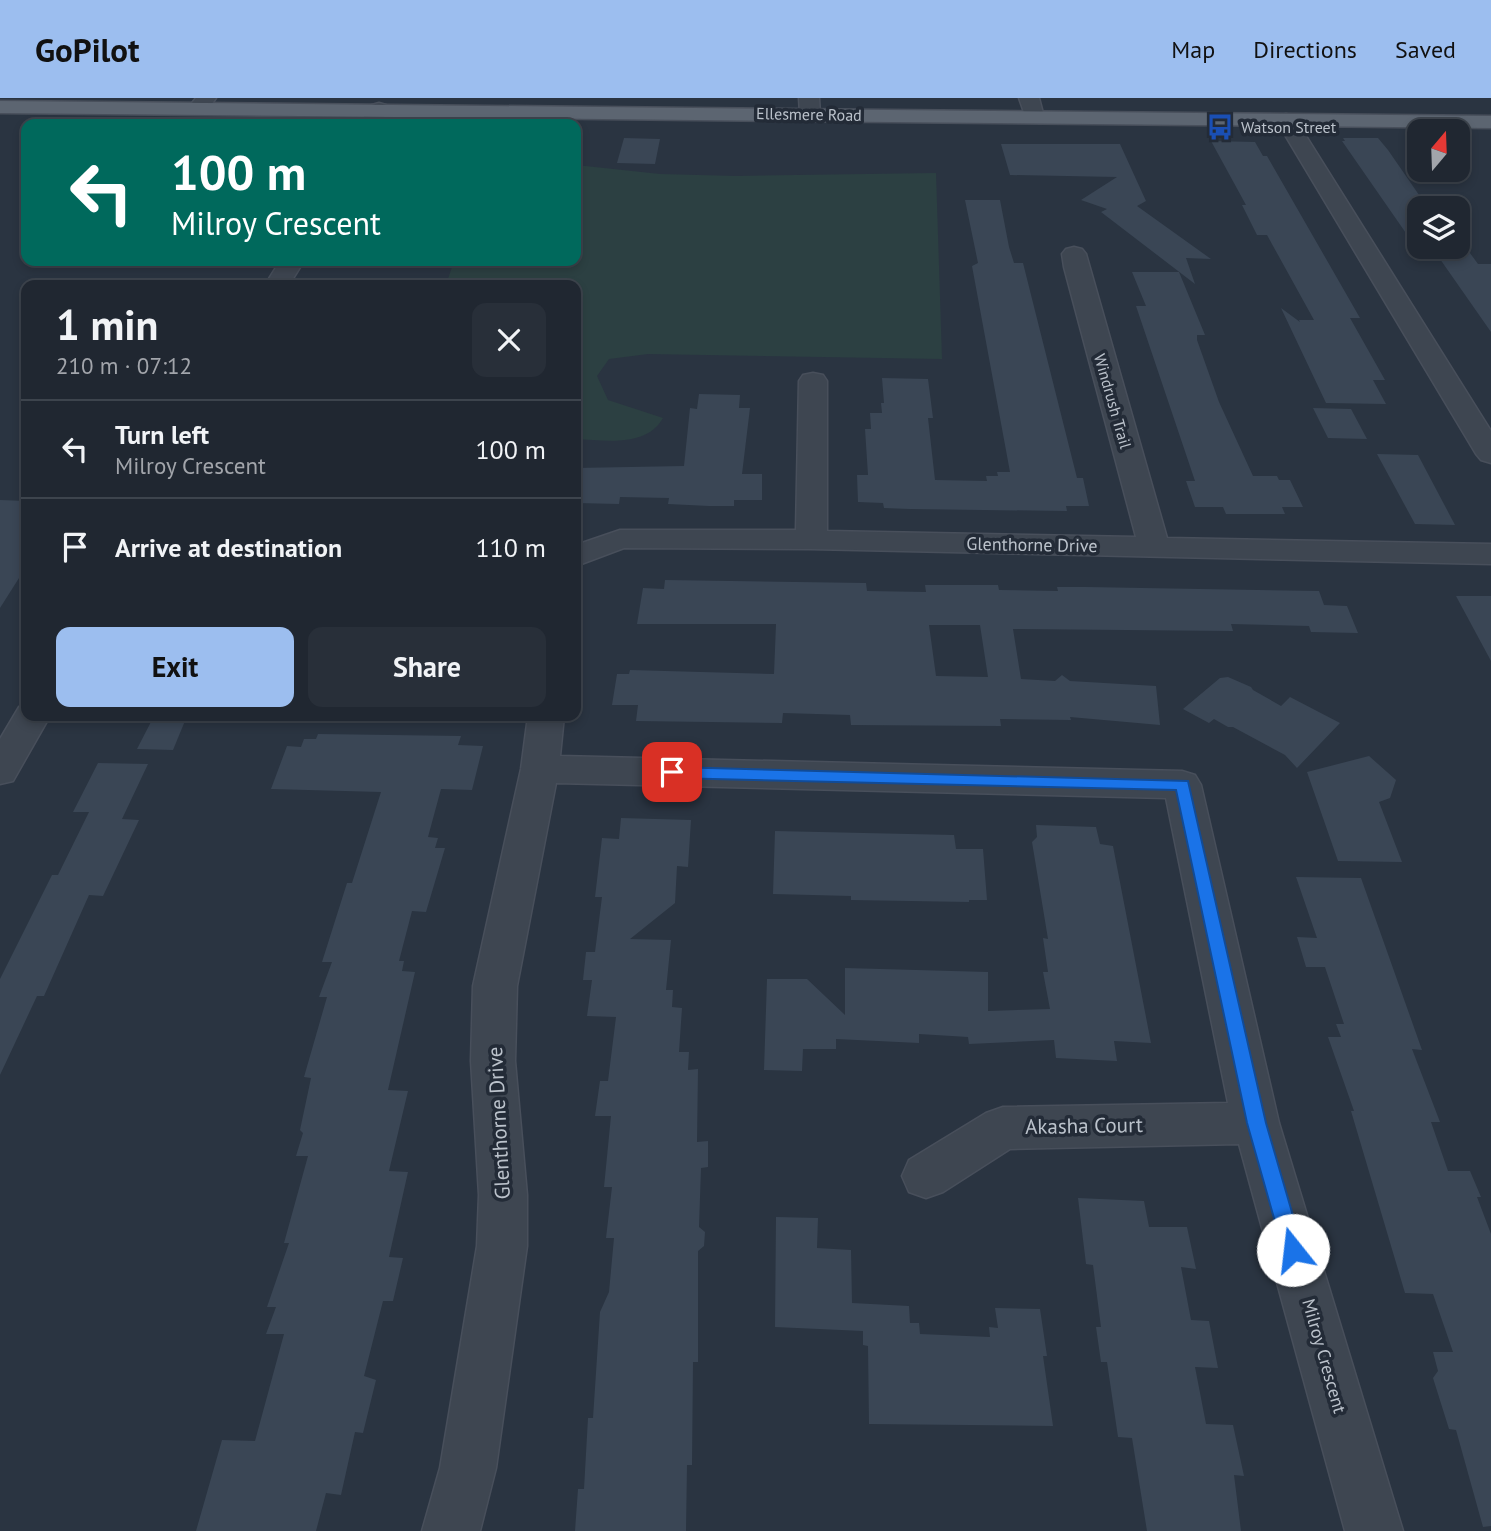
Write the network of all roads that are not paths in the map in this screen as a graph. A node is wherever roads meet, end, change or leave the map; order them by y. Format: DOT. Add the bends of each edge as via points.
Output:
graph roads {
  1 [pos="202,103"];
  2 [pos="809,106"];
  3 [pos="0,107"];
  4 [pos="1031,108"];
  5 [pos="374,117"];
  6 [pos="1286,120"];
  7 [pos="1491,122"];
  8 [pos="1074,254"];
  9 [pos="813,381"];
  10 [pos="1491,454"];
  11 [pos="811,540"];
  12 [pos="1154,547"];
  13 [pos="581,554"];
  14 [pos="1491,554"];
  15 [pos="29,721"];
  16 [pos="545,721"];
  17 [pos="540,769"];
  18 [pos="0,771"];
  19 [pos="1256,1123"];
  20 [pos="926,1176"];
  21 [pos="451,1531"];
  22 [pos="1374,1531"];
  1 -- 3 [label="main road, Ellesmere Road"];
  1 -- 5 [label="main road, Ellesmere Road"];
  2 -- 4 [label="main road, Ellesmere Road"];
  2 -- 5 [label="main road, Ellesmere Road"];
  4 -- 6 [label="main road, Ellesmere Road"];
  6 -- 7 [label="main road, Ellesmere Road"];
  6 -- 10 [label="street"];
  8 -- 12 [label="street, Windrush Trail"];
  9 -- 11 [label="street"];
  11 -- 12 [label="street, Glenthorne Drive"];
  11 -- 13 [label="street, Glenthorne Drive" via="620,539"];
  12 -- 14 [label="street, Glenthorne Drive"];
  15 -- 18 [label="street"];
  16 -- 17 [label="street, Glenthorne Drive"];
  17 -- 19 [label="street, Milroy Crescent" via="1182,785"];
  17 -- 21 [label="street, Glenthorne Drive" via="495,986 493,1061 502,1246 468,1468"];
  19 -- 20 [label="street, Akasha Court" via="1003,1128"];
  19 -- 22 [label="street, Milroy Crescent"];
}
